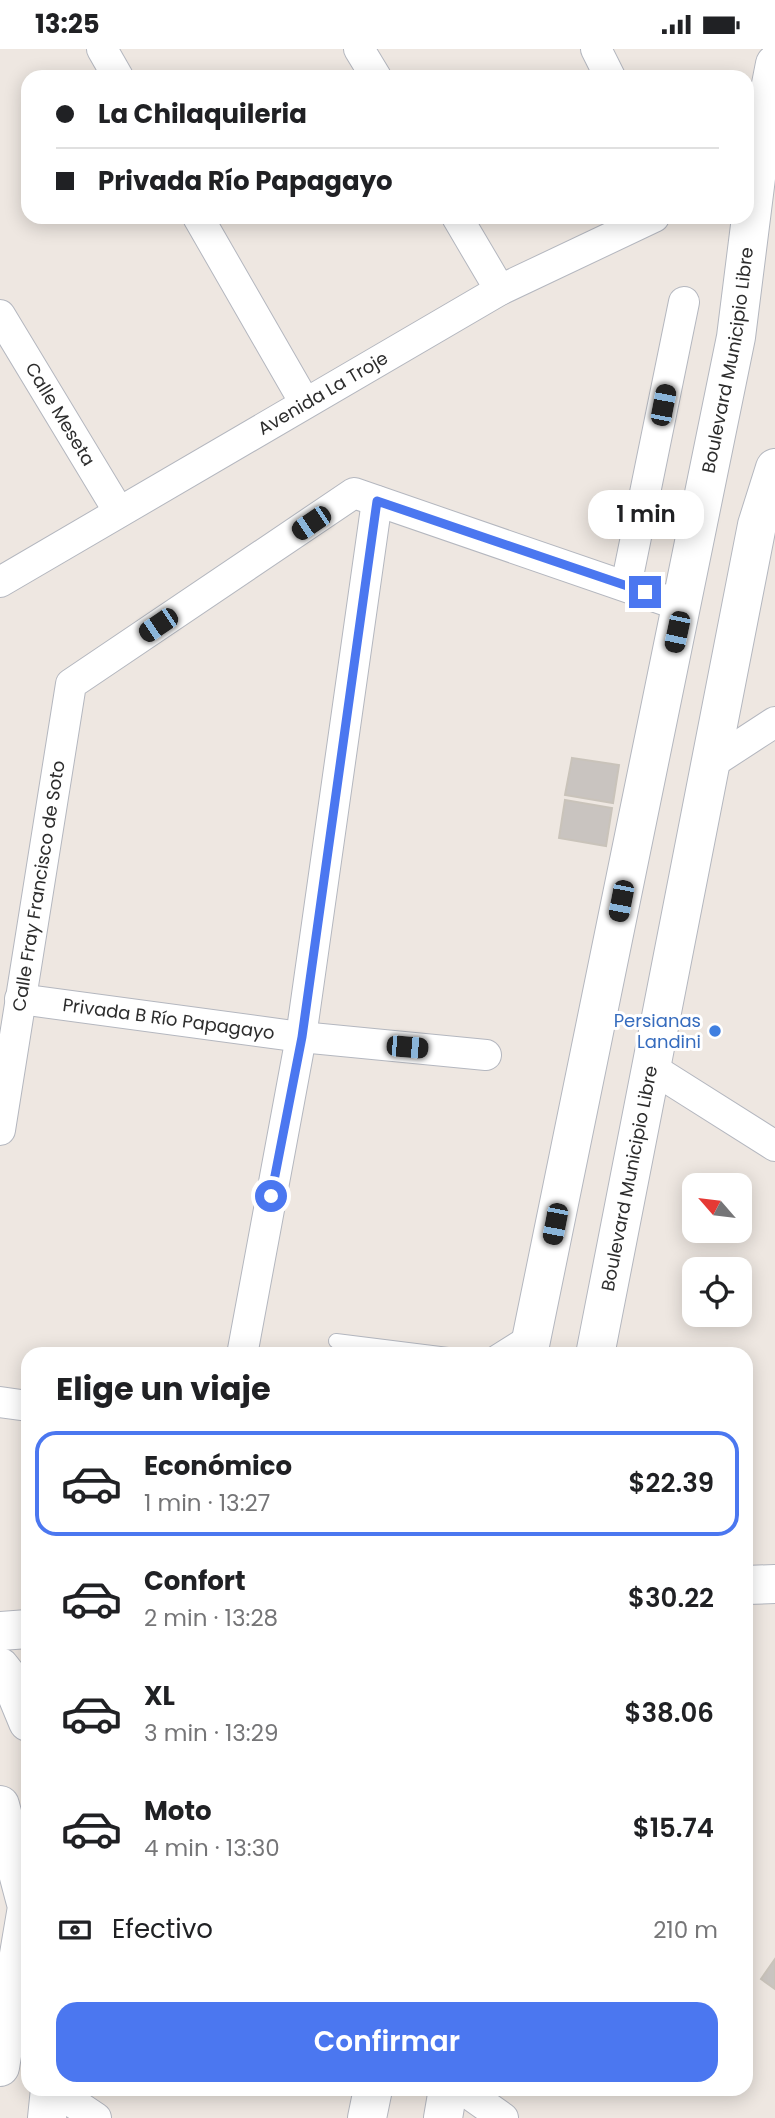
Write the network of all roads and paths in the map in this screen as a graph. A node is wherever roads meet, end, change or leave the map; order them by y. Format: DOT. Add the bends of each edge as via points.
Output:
graph roads {
  1 [pos="102,49"];
  2 [pos="359,49"];
  3 [pos="596,49"];
  4 [pos="775,64"];
  5 [pos="114,70"];
  6 [pos="372,70"];
  7 [pos="606,70"];
  8 [pos="754,194"];
  9 [pos="202,224"];
  10 [pos="461,224"];
  11 [pos="639,224"];
  12 [pos="750,224"];
  13 [pos="500,290"];
  14 [pos="684,302"];
  15 [pos="0,315"];
  16 [pos="305,403"];
  17 [pos="775,468"];
  18 [pos="377,501"];
  19 [pos="119,512"];
  20 [pos="0,582"];
  21 [pos="626,586"];
  22 [pos="682,605"];
  23 [pos="775,722"];
  24 [pos="712,763"];
  25 [pos="20,999"];
  26 [pos="302,1037"];
  27 [pos="486,1055"];
  28 [pos="650,1067"];
  29 [pos="0,1130"];
  30 [pos="775,1146"];
  31 [pos="336,1341"];
  32 [pos="531,1342"];
  33 [pos="244,1347"];
  34 [pos="384,1347"];
  35 [pos="597,1347"];
  36 [pos="0,1402"];
  37 [pos="21,1405"];
  38 [pos="775,1584"];
  39 [pos="753,1585"];
  40 [pos="21,1630"];
  41 [pos="0,1631"];
  42 [pos="0,1667"];
  43 [pos="21,1705"];
  44 [pos="0,1805"];
  45 [pos="21,1884"];
  46 [pos="21,1943"];
  47 [pos="0,2067"];
  48 [pos="51,2096"];
  49 [pos="63,2096"];
  50 [pos="372,2096"];
  51 [pos="447,2096"];
  52 [pos="472,2096"];
  53 [pos="47,2118"];
  54 [pos="96,2118"];
  55 [pos="367,2118"];
  56 [pos="443,2118"];
  57 [pos="503,2118"];
  1 -- 5 [label="street"];
  2 -- 6 [label="street"];
  3 -- 7 [label="street"];
  4 -- 8 [label="main road, Boulevard Municipio Libre"];
  9 -- 16 [label="street"];
  10 -- 13 [label="street"];
  11 -- 13 [label="street, Avenida La Troje"];
  12 -- 22 [label="main road, Boulevard Municipio Libre" via="736,337"];
  13 -- 16 [label="street, Avenida La Troje"];
  14 -- 21 [label="street"];
  15 -- 19 [label="street, Calle Meseta"];
  16 -- 19 [label="street, Avenida La Troje"];
  17 -- 24 [label="main road, Boulevard Municipio Libre" via="757,524"];
  18 -- 21 [label="street"];
  18 -- 25 [label="street, Calle Fray Francisco de Soto" via="354,493 71,684"];
  18 -- 26 [label="street"];
  19 -- 20 [label="street, Avenida La Troje"];
  21 -- 22 [label="street"];
  22 -- 32 [label="main road, Boulevard Municipio Libre"];
  23 -- 24 [label="street"];
  24 -- 28 [label="main road, Boulevard Municipio Libre"];
  25 -- 26 [label="street, Privada B Río Papagayo"];
  25 -- 29 [label="street, Calle Fray Francisco de Soto"];
  26 -- 27 [label="street, Privada B Río Papagayo"];
  26 -- 33 [label="street"];
  28 -- 30 [label="street"];
  28 -- 35 [label="main road, Boulevard Municipio Libre"];
  31 -- 34 [label="lane"];
  36 -- 37 [label="street"];
  38 -- 39 [label="main road"];
  40 -- 41 [label="main road"];
  42 -- 43 [label="main road"];
  44 -- 45 [label="main road"];
  46 -- 47 [label="main road"];
  48 -- 53 [label="main road"];
  49 -- 54 [label="street"];
  50 -- 55 [label="main road"];
  51 -- 56 [label="main road"];
  52 -- 57 [label="street"];
}
